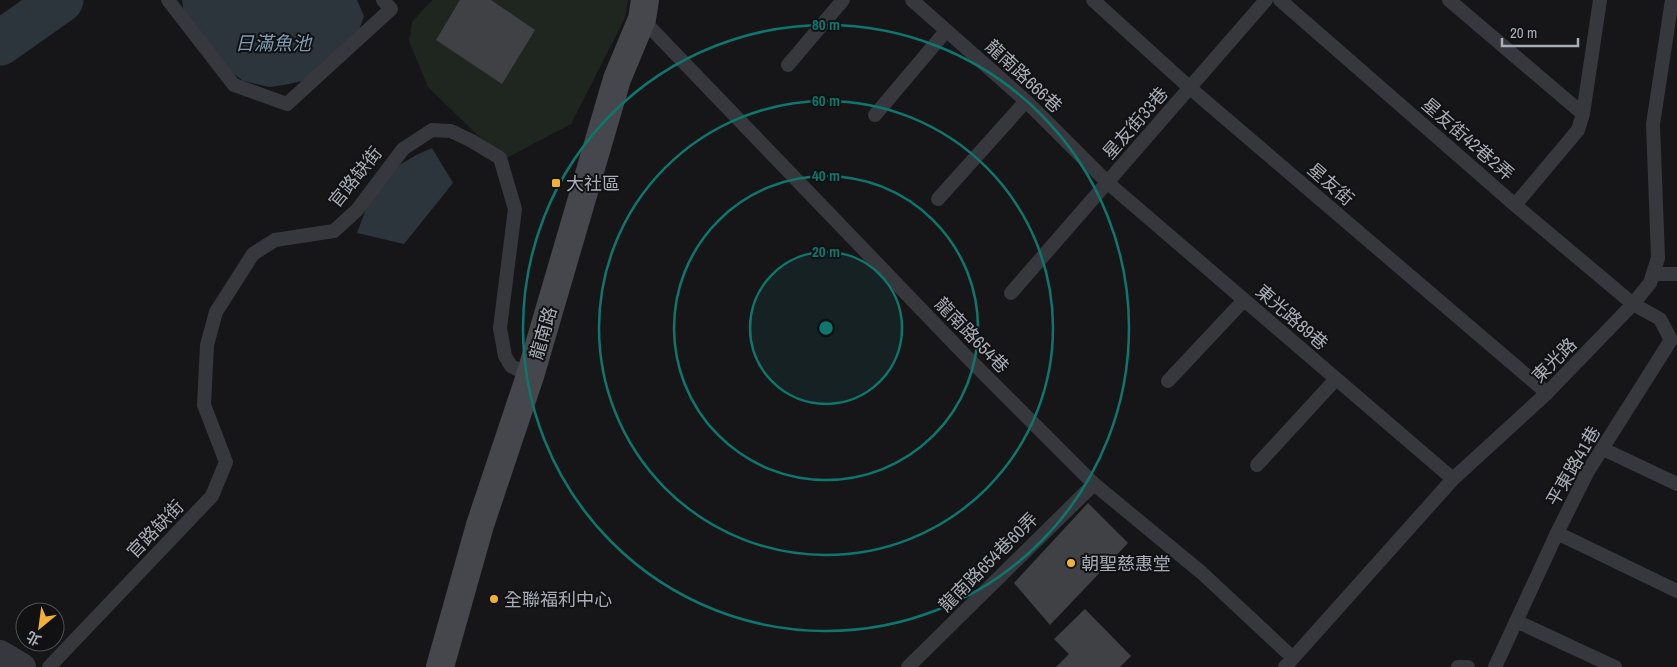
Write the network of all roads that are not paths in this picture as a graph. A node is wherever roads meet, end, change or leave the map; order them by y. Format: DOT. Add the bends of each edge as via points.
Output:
graph roads {
  1 [pos="168,0"];
  2 [pos="383,0"];
  3 [pos="843,0"];
  4 [pos="912,0"];
  5 [pos="1092,0"];
  6 [pos="1266,0"];
  7 [pos="1280,0"];
  8 [pos="1449,0"];
  9 [pos="1600,0"];
  10 [pos="1672,0"];
  11 [pos="644,10"];
  12 [pos="946,31"];
  13 [pos="788,65"];
  14 [pos="1190,88"];
  15 [pos="1026,101"];
  16 [pos="1583,114"];
  17 [pos="875,116"];
  18 [pos="1108,183"];
  19 [pos="938,199"];
  20 [pos="1514,205"];
  21 [pos="1653,274"];
  22 [pos="1677,274"];
  23 [pos="1011,293"];
  24 [pos="1244,300"];
  25 [pos="1634,304"];
  26 [pos="530,376"];
  27 [pos="1336,379"];
  28 [pos="1168,381"];
  29 [pos="1547,394"];
  30 [pos="1602,449"];
  31 [pos="1257,465"];
  32 [pos="1453,479"];
  33 [pos="1094,484"];
  34 [pos="1677,484"];
  35 [pos="1557,533"];
  36 [pos="1677,591"];
  37 [pos="1516,620"];
  38 [pos="0,654"];
  39 [pos="1289,662"];
  40 [pos="22,667"];
  41 [pos="49,667"];
  42 [pos="440,667"];
  43 [pos="908,667"];
  44 [pos="1458,667"];
  45 [pos="1468,667"];
  46 [pos="1495,667"];
  47 [pos="1615,667"];
  1 -- 2 [label="lane" via="234,85 287,104 391,9"];
  3 -- 13 [label="lane"];
  4 -- 12 [label="lane, 龍南路666巷"];
  5 -- 14 [label="lane, 星友街"];
  6 -- 14 [label="lane, 星友街33巷"];
  7 -- 20 [label="lane, 星友街42巷2弄"];
  8 -- 16 [label="lane"];
  9 -- 16 [label="lane"];
  10 -- 21 [label="lane, 東光路" via="1653,124 1658,258"];
  11 -- 26 [label="main road, 龍南路" via="616,80"];
  11 -- 33 [label="lane, 龍南路654巷" via="967,357"];
  12 -- 15 [label="lane, 龍南路666巷"];
  12 -- 17 [label="lane"];
  14 -- 18 [label="lane, 星友街33巷"];
  14 -- 29 [label="lane, 星友街"];
  15 -- 18 [label="lane, 龍南路666巷"];
  15 -- 19 [label="lane"];
  16 -- 20 [label="lane" via="1578,130"];
  18 -- 23 [label="lane, 星友街33巷"];
  18 -- 24 [label="lane, 東光路89巷"];
  20 -- 25 [label="lane, 星友街42巷2弄"];
  21 -- 22 [label="lane"];
  21 -- 25 [label="lane, 東光路"];
  24 -- 27 [label="lane, 東光路89巷"];
  24 -- 28 [label="lane"];
  25 -- 29 [label="lane, 東光路"];
  25 -- 30 [label="lane, 平東路41巷" via="1660,319 1671,340"];
  26 -- 41 [label="lane, 官路缺街" via="511,366 505,356 500,328 516,209 500,158 451,131 432,130 403,149 356,210 334,231 275,240 252,254 216,312 207,345 204,405 226,462 212,496"];
  26 -- 42 [label="main road, 龍南路" via="480,525"];
  27 -- 31 [label="lane"];
  27 -- 32 [label="lane, 東光路89巷"];
  29 -- 32 [label="lane, 東光路"];
  30 -- 34 [label="lane"];
  30 -- 35 [label="lane, 平東路41巷"];
  32 -- 39 [label="lane, 東光路"];
  33 -- 39 [label="lane, 龍南路654巷" via="1202,572"];
  33 -- 43 [label="lane, 龍南路654巷60弄"];
  35 -- 36 [label="lane"];
  35 -- 37 [label="lane, 平東路41巷"];
  37 -- 46 [label="lane, 平東路41巷"];
  37 -- 47 [label="lane"];
  38 -- 40 [label="street"];
  44 -- 45 [label="lane"];
}
